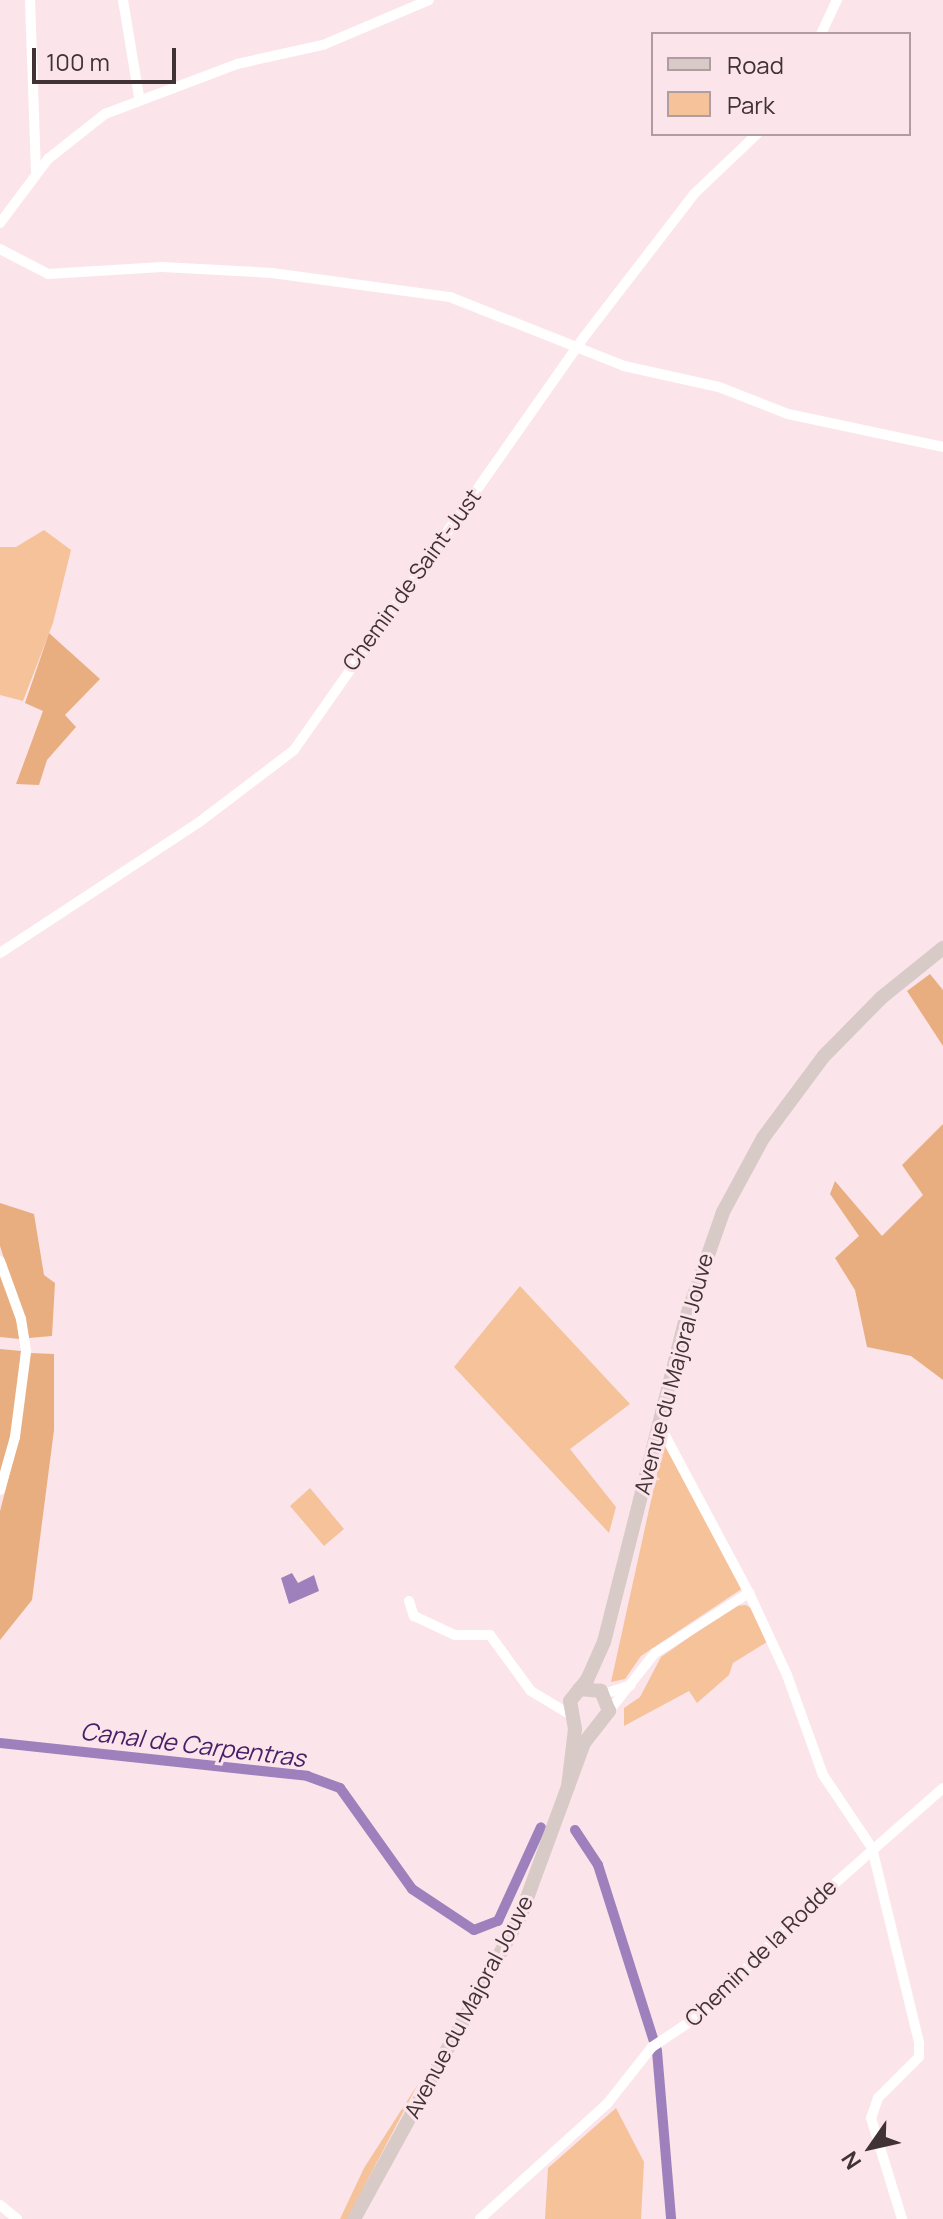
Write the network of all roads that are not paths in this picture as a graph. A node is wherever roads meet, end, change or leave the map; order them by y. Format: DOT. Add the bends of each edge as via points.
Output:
graph roads {
  1 [pos="30,0"];
  2 [pos="123,0"];
  3 [pos="429,0"];
  4 [pos="837,0"];
  5 [pos="822,32"];
  6 [pos="139,97"];
  7 [pos="755,136"];
  8 [pos="36,172"];
  9 [pos="0,223"];
  10 [pos="0,249"];
  11 [pos="580,347"];
  12 [pos="943,447"];
  13 [pos="943,948"];
  14 [pos="0,953"];
  15 [pos="0,1261"];
  16 [pos="659,1423"];
  17 [pos="0,1490"];
  18 [pos="749,1593"];
  19 [pos="409,1601"];
  20 [pos="604,1642"];
  21 [pos="633,1684"];
  22 [pos="576,1692"];
  23 [pos="603,1692"];
  24 [pos="542,1697"];
  25 [pos="609,1711"];
  26 [pos="572,1717"];
  27 [pos="594,1726"];
  28 [pos="568,1787"];
  29 [pos="943,1788"];
  30 [pos="872,1848"];
  31 [pos="0,2205"];
  32 [pos="17,2219"];
  33 [pos="354,2219"];
  34 [pos="480,2219"];
  35 [pos="902,2219"];
  1 -- 8 [label="street"];
  2 -- 6 [label="street"];
  3 -- 6 [label="street" via="323,45 237,64"];
  4 -- 5 [label="street"];
  6 -- 8 [label="street" via="81,128"];
  7 -- 11 [label="street, Chemin de Saint-Just" via="694,194"];
  8 -- 9 [label="street"];
  10 -- 11 [label="street" via="48,274 162,267 380,285 450,297"];
  11 -- 12 [label="street" via="624,366 740,394 788,414"];
  11 -- 14 [label="street, Chemin de Saint-Just" via="294,750 198,823"];
  13 -- 16 [label="main road, Avenue du Majoral Jouve" via="851,1027 800,1084 763,1138 706,1255"];
  15 -- 17 [label="street" via="21,1319 26,1352 15,1437"];
  16 -- 18 [label="street"];
  16 -- 20 [label="main road, Avenue du Majoral Jouve"];
  18 -- 21 [label="street" via="655,1653"];
  18 -- 30 [label="street" via="787,1675 823,1775"];
  19 -- 24 [label="street" via="414,1616 455,1635 490,1635 531,1691"];
  20 -- 22 [label="main road, Avenue du Majoral Jouve"];
  20 -- 23 [label="main road, Avenue du Majoral Jouve"];
  21 -- 23 [label="street"];
  21 -- 25 [label="street"];
  22 -- 23 [label="main road"];
  22 -- 24 [label="street"];
  22 -- 26 [label="main road, Avenue du Majoral Jouve"];
  23 -- 25 [label="main road, Avenue du Majoral Jouve"];
  24 -- 26 [label="street"];
  25 -- 27 [label="main road, Avenue du Majoral Jouve"];
  26 -- 27 [label="main road"];
  26 -- 28 [label="main road, Avenue du Majoral Jouve"];
  27 -- 28 [label="main road, Avenue du Majoral Jouve"];
  28 -- 33 [label="main road, Avenue du Majoral Jouve" via="520,1917"];
  29 -- 30 [label="street, Chemin de la Rodde"];
  30 -- 34 [label="street, Chemin de la Rodde" via="697,2017 656,2044 607,2104"];
  30 -- 35 [label="street" via="919,2043 916,2063 878,2098 871,2118"];
  31 -- 32 [label="street"];
}
